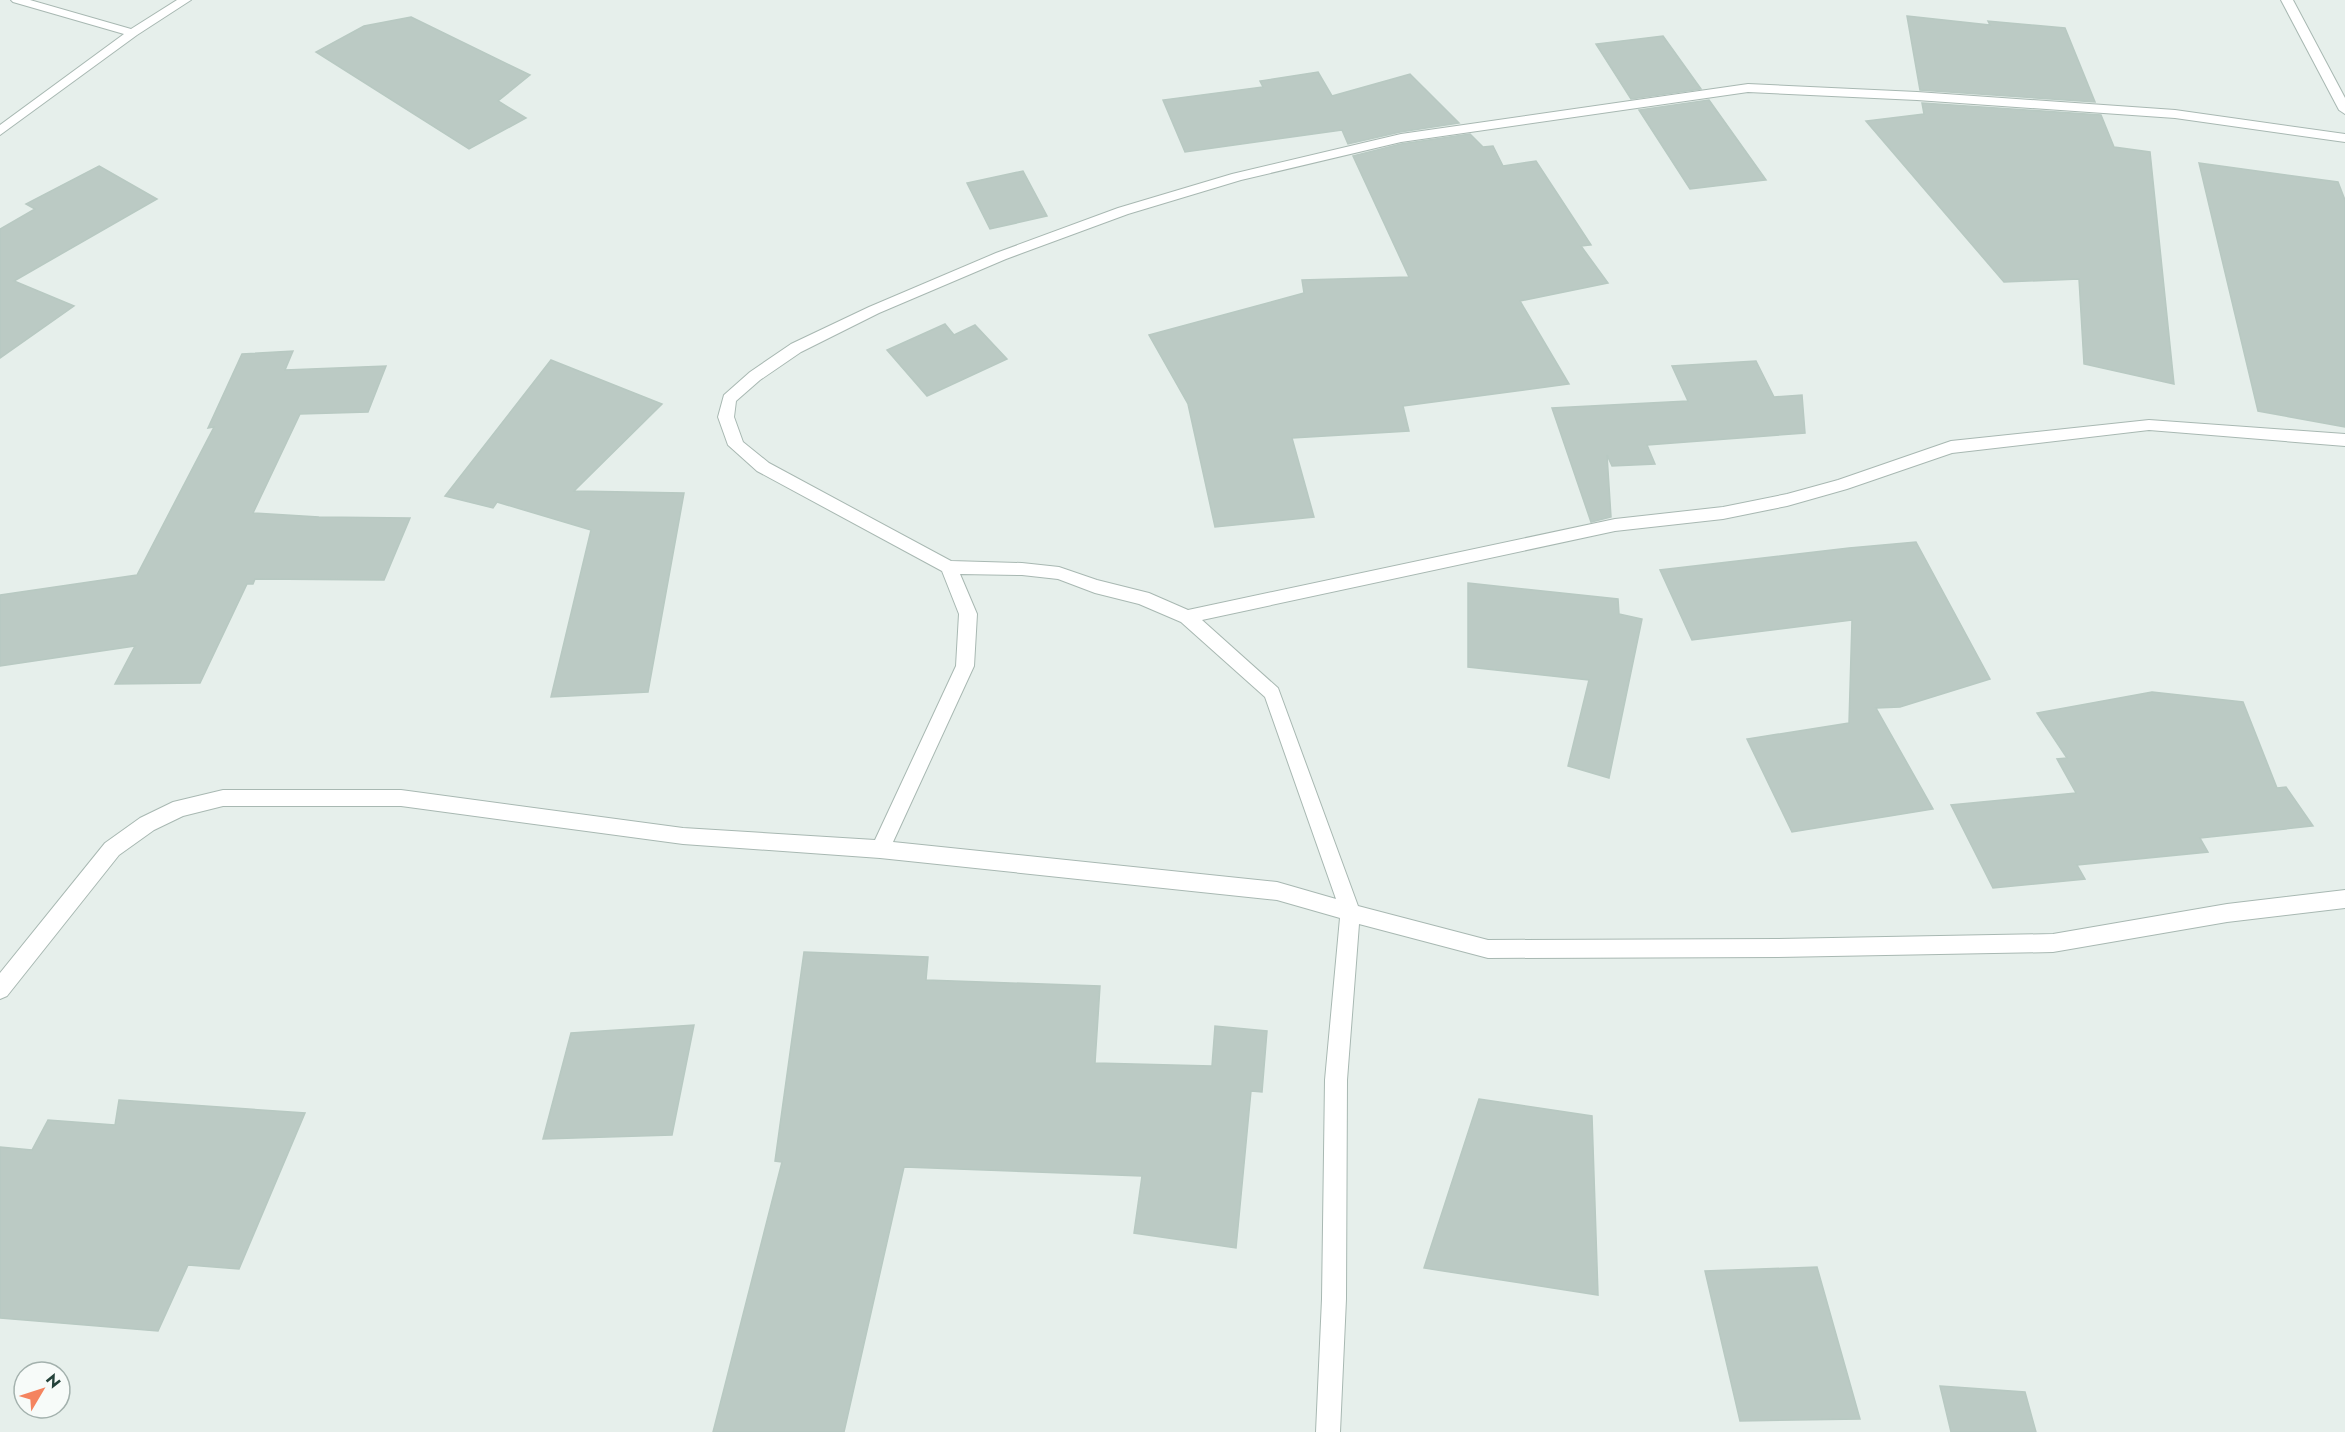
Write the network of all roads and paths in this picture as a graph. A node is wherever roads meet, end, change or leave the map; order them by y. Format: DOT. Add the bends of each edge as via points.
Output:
graph roads {
  1 [pos="17,0"];
  2 [pos="185,0"];
  3 [pos="2286,0"];
  4 [pos="133,33"];
  5 [pos="2345,110"];
  6 [pos="0,131"];
  7 [pos="2345,138"];
  8 [pos="2345,440"];
  9 [pos="949,567"];
  10 [pos="1187,617"];
  11 [pos="880,849"];
  12 [pos="2345,899"];
  13 [pos="1350,912"];
  14 [pos="0,989"];
  15 [pos="1328,1432"];
  1 -- 4 [label="street"];
  2 -- 4 [label="street"];
  3 -- 5 [label="street"];
  4 -- 6 [label="street"];
  7 -- 9 [label="street" via="2175,114 1748,88 1401,138 1237,177 1124,211 1001,256 874,310 796,348 729,399 726,417 736,445 763,467"];
  8 -- 10 [label="street" via="2149,425 1951,447 1841,486 1787,500 1723,513 1615,525"];
  9 -- 10 [label="street" via="1059,573 1143,598"];
  9 -- 11 [label="street" via="969,614 965,666"];
  10 -- 13 [label="street" via="1272,693"];
  11 -- 13 [label="street" via="1277,891"];
  11 -- 14 [label="street" via="683,836 401,798 223,798 180,807 112,849"];
  12 -- 13 [label="street" via="2227,912 2054,943 1778,948 1488,949"];
  13 -- 15 [label="street" via="1336,1080 1335,1299"];
}
